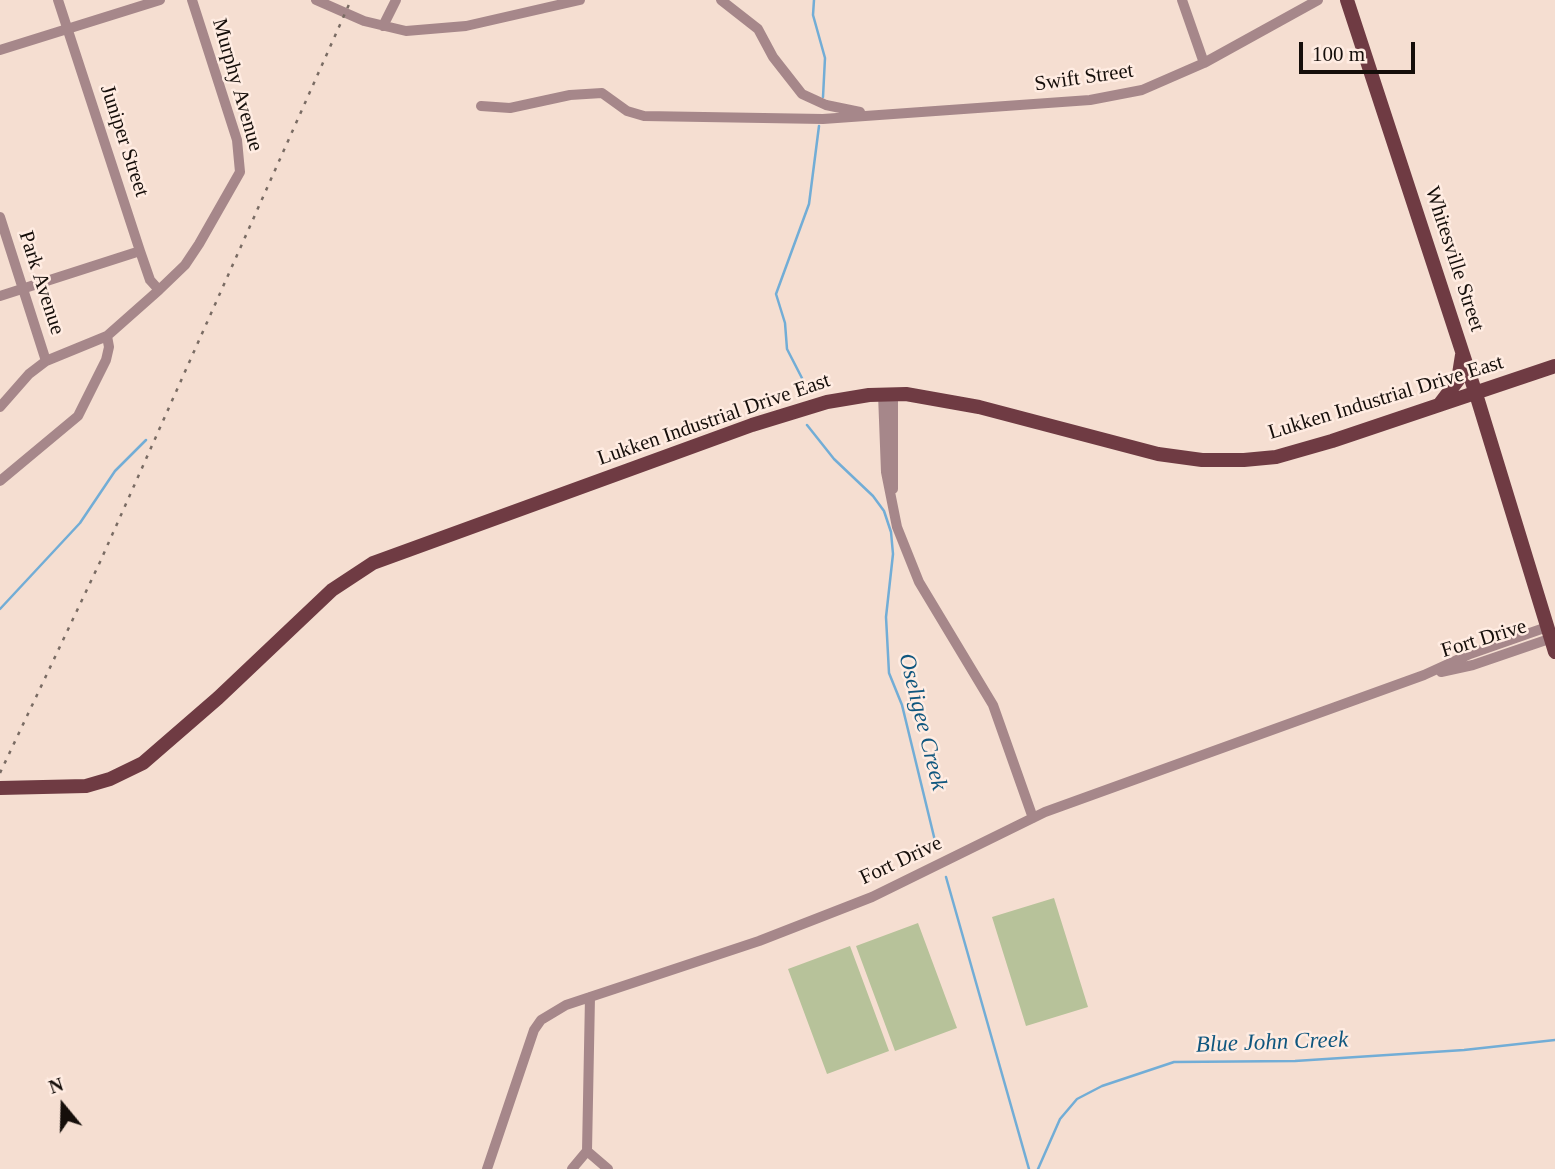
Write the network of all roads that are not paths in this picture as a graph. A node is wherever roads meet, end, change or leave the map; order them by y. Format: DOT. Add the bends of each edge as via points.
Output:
graph roads {
  1 [pos="58,0"];
  2 [pos="160,0"];
  3 [pos="192,0"];
  4 [pos="316,0"];
  5 [pos="396,0"];
  6 [pos="580,0"];
  7 [pos="721,0"];
  8 [pos="1182,0"];
  9 [pos="1318,0"];
  10 [pos="1347,0"];
  11 [pos="383,26"];
  12 [pos="67,29"];
  13 [pos="0,50"];
  14 [pos="1205,63"];
  15 [pos="481,106"];
  16 [pos="876,115"];
  17 [pos="0,217"];
  18 [pos="140,251"];
  19 [pos="23,289"];
  20 [pos="159,290"];
  21 [pos="0,296"];
  22 [pos="107,336"];
  23 [pos="1462,350"];
  24 [pos="46,361"];
  25 [pos="1555,366"];
  26 [pos="888,394"];
  27 [pos="1476,394"];
  28 [pos="0,407"];
  29 [pos="1438,407"];
  30 [pos="0,481"];
  31 [pos="1552,639"];
  32 [pos="0,788"];
  33 [pos="1032,818"];
  34 [pos="590,997"];
  35 [pos="587,1151"];
  36 [pos="487,1169"];
  37 [pos="572,1169"];
  38 [pos="608,1169"];
  1 -- 12 [label="street, Juniper Street"];
  2 -- 12 [label="street"];
  3 -- 20 [label="street, Murphy Avenue" via="237,140 240,172 185,265"];
  4 -- 11 [label="street"];
  5 -- 11 [label="street"];
  6 -- 11 [label="street" via="454,28 406,31"];
  7 -- 16 [label="street, Swift Street" via="758,29 802,94 826,105"];
  8 -- 14 [label="street"];
  9 -- 14 [label="street, Swift Street"];
  10 -- 23 [label="main road, Whitesville Street"];
  12 -- 13 [label="street"];
  12 -- 18 [label="street, Juniper Street"];
  14 -- 16 [label="street, Swift Street" via="1142,90 1090,100"];
  15 -- 16 [label="street, Swift Street" via="510,108 602,93 626,111 644,116 823,119"];
  17 -- 19 [label="street, Park Avenue"];
  18 -- 19 [label="street"];
  18 -- 20 [label="street, Juniper Street" via="150,280"];
  19 -- 21 [label="street"];
  19 -- 24 [label="street, Park Avenue"];
  20 -- 22 [label="street, Murphy Avenue"];
  22 -- 24 [label="street, Murphy Avenue"];
  22 -- 30 [label="street" via="106,360 78,416"];
  23 -- 27 [label="main road, Whitesville Street"];
  23 -- 29 [label="main road" via="1460,375"];
  24 -- 28 [label="street, Murphy Avenue"];
  25 -- 27 [label="main road, Lukken Industrial Drive East"];
  26 -- 29 [label="main road, Lukken Industrial Drive East" via="979,407 1158,454 1215,461 1276,457"];
  26 -- 32 [label="main road, Lukken Industrial Drive East" via="841,399 752,425 373,563 332,590 143,763 86,786"];
  26 -- 33 [label="street" via="895,471 891,499 897,527 919,582 993,705"];
  27 -- 29 [label="main road, Lukken Industrial Drive East"];
  27 -- 31 [label="main road, Whitesville Street"];
  31 -- 33 [label="street, Fort Drive" via="1473,665 1424,675"];
  33 -- 34 [label="street, Fort Drive" via="872,897 759,941"];
  34 -- 35 [label="street"];
  34 -- 36 [label="street, Fort Drive" via="541,1020 534,1030"];
  35 -- 37 [label="street"];
  35 -- 38 [label="street"];
}
